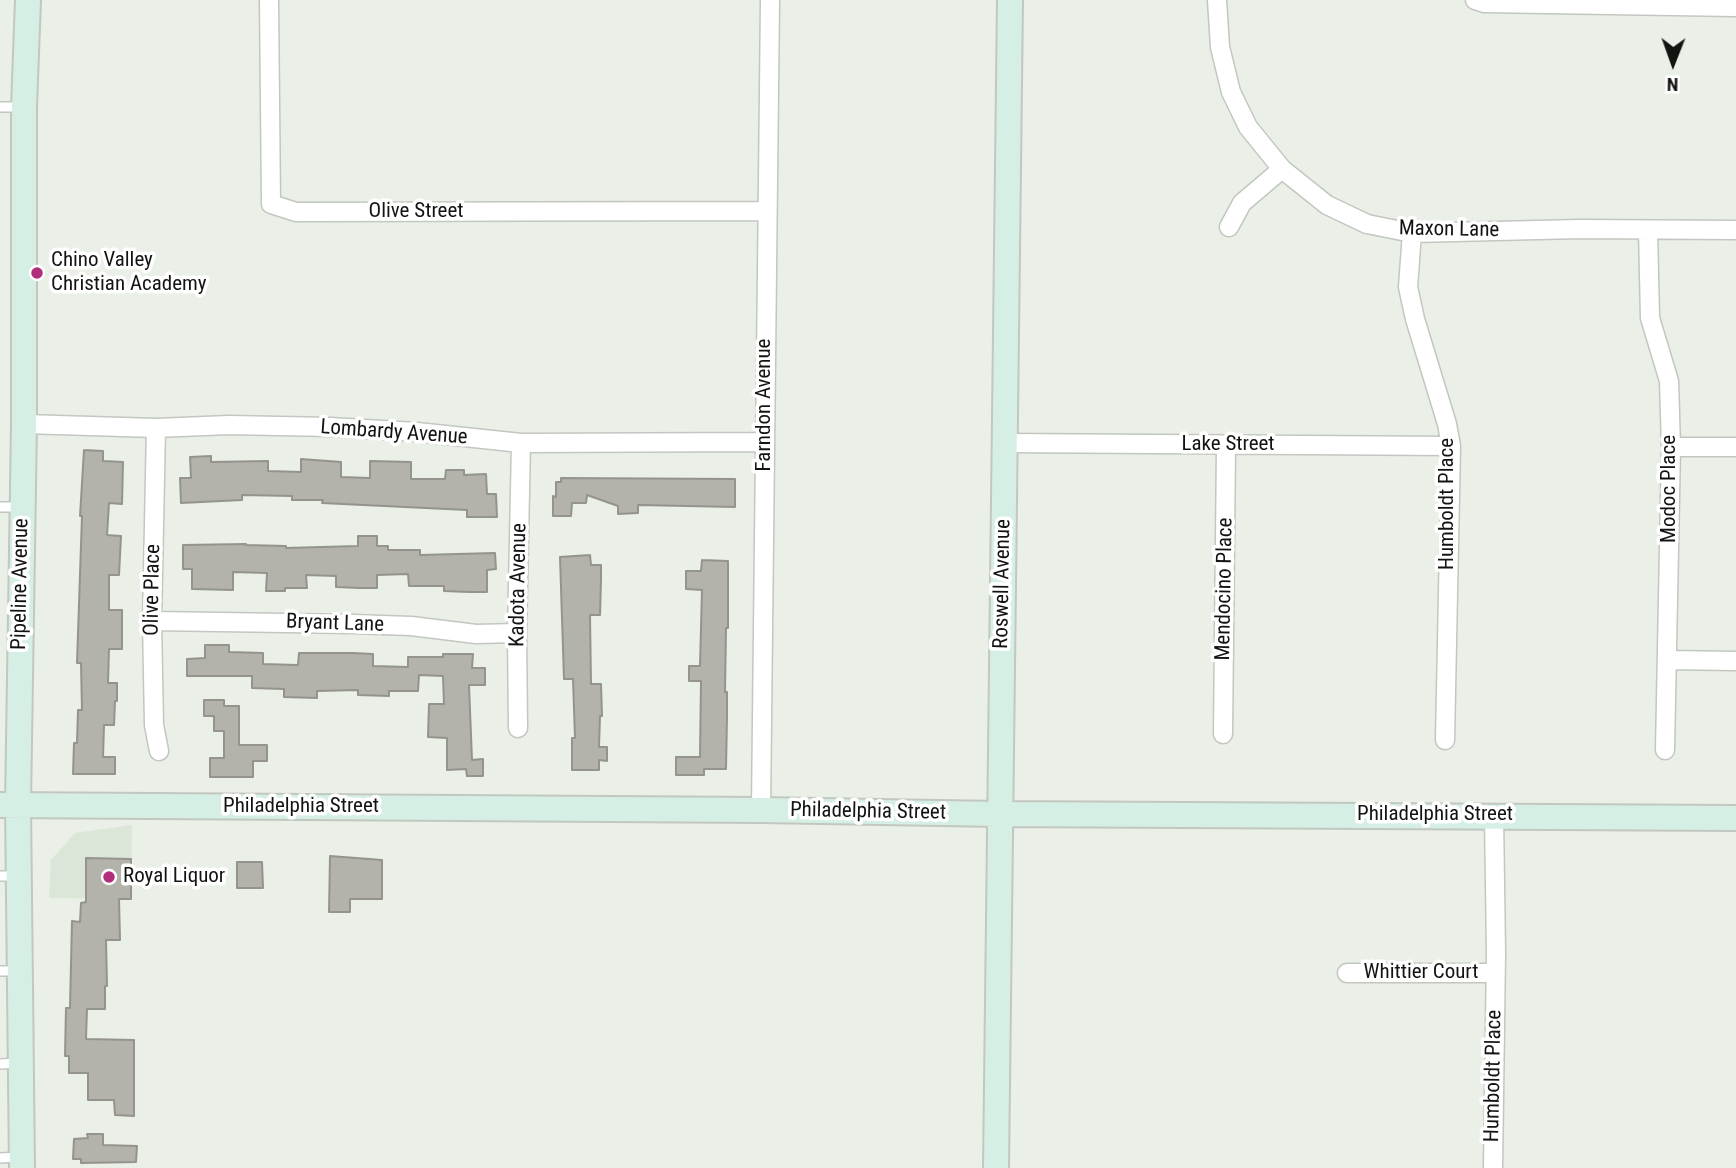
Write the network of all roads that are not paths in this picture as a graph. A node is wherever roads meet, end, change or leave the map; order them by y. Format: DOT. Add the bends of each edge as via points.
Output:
graph roads {
  1 [pos="268,0"];
  2 [pos="770,0"];
  3 [pos="1010,0"];
  4 [pos="1217,0"];
  5 [pos="1475,0"];
  6 [pos="1690,3"];
  7 [pos="1736,7"];
  8 [pos="25,10"];
  9 [pos="12,107"];
  10 [pos="1282,169"];
  11 [pos="766,211"];
  12 [pos="1230,227"];
  13 [pos="1648,230"];
  14 [pos="1736,230"];
  15 [pos="1412,233"];
  16 [pos="24,424"];
  17 [pos="156,428"];
  18 [pos="764,442"];
  19 [pos="521,443"];
  20 [pos="1005,443"];
  21 [pos="1226,445"];
  22 [pos="1451,446"];
  23 [pos="1671,447"];
  24 [pos="1736,447"];
  25 [pos="11,507"];
  26 [pos="152,621"];
  27 [pos="517,633"];
  28 [pos="1667,660"];
  29 [pos="1736,661"];
  30 [pos="518,728"];
  31 [pos="1223,734"];
  32 [pos="1445,740"];
  33 [pos="1665,750"];
  34 [pos="159,751"];
  35 [pos="9,805"];
  36 [pos="761,810"];
  37 [pos="999,814"];
  38 [pos="1494,815"];
  39 [pos="1736,818"];
  40 [pos="9,876"];
  41 [pos="10,971"];
  42 [pos="1348,973"];
  43 [pos="1495,973"];
  44 [pos="10,1063"];
  45 [pos="15,1161"];
  46 [pos="996,1168"];
  47 [pos="1493,1168"];
  1 -- 11 [label="street, Olive Street" via="271,204 296,212"];
  2 -- 11 [label="street, Farndon Avenue"];
  3 -- 20 [label="street, Roswell Avenue"];
  4 -- 10 [label="street, Maxon Lane" via="1220,47 1231,92 1248,127"];
  5 -- 6 [label="street"];
  6 -- 7 [label="street"];
  8 -- 9 [label="street, Pipeline Avenue"];
  9 -- 16 [label="street, Pipeline Avenue"];
  10 -- 12 [label="street" via="1242,203"];
  10 -- 15 [label="street, Maxon Lane" via="1327,205 1367,224"];
  11 -- 18 [label="street, Farndon Avenue"];
  13 -- 14 [label="street, Maxon Lane"];
  13 -- 15 [label="street, Maxon Lane"];
  13 -- 23 [label="street, Modoc Place" via="1650,318 1669,381"];
  15 -- 22 [label="street, Humboldt Place" via="1408,287"];
  16 -- 17 [label="street, Lombardy Avenue"];
  16 -- 25 [label="street, Pipeline Avenue"];
  17 -- 19 [label="street, Lombardy Avenue" via="330,428"];
  17 -- 26 [label="street, Olive Place"];
  18 -- 19 [label="street, Lombardy Avenue"];
  18 -- 36 [label="street, Farndon Avenue"];
  19 -- 27 [label="street, Kadota Avenue"];
  20 -- 21 [label="street, Lake Street"];
  20 -- 37 [label="street, Roswell Avenue"];
  21 -- 22 [label="street, Lake Street"];
  21 -- 31 [label="street, Mendocino Place"];
  22 -- 32 [label="street, Humboldt Place"];
  23 -- 24 [label="street"];
  23 -- 28 [label="street, Modoc Place"];
  25 -- 35 [label="street, Pipeline Avenue"];
  26 -- 27 [label="street, Bryant Lane" via="353,624"];
  26 -- 34 [label="street, Olive Place" via="154,725"];
  27 -- 30 [label="street, Kadota Avenue"];
  28 -- 29 [label="street"];
  28 -- 33 [label="street, Modoc Place"];
  35 -- 36 [label="street, Philadelphia Street"];
  35 -- 40 [label="street, Pipeline Avenue"];
  36 -- 37 [label="street, Philadelphia Street"];
  37 -- 38 [label="street, Philadelphia Street"];
  37 -- 46 [label="street, Roswell Avenue"];
  38 -- 39 [label="street, Philadelphia Street"];
  38 -- 43 [label="street, Humboldt Place"];
  40 -- 41 [label="street, Pipeline Avenue"];
  41 -- 44 [label="street, Pipeline Avenue"];
  42 -- 43 [label="street, Whittier Court"];
  43 -- 47 [label="street, Humboldt Place"];
  44 -- 45 [label="street, Pipeline Avenue"];
}
